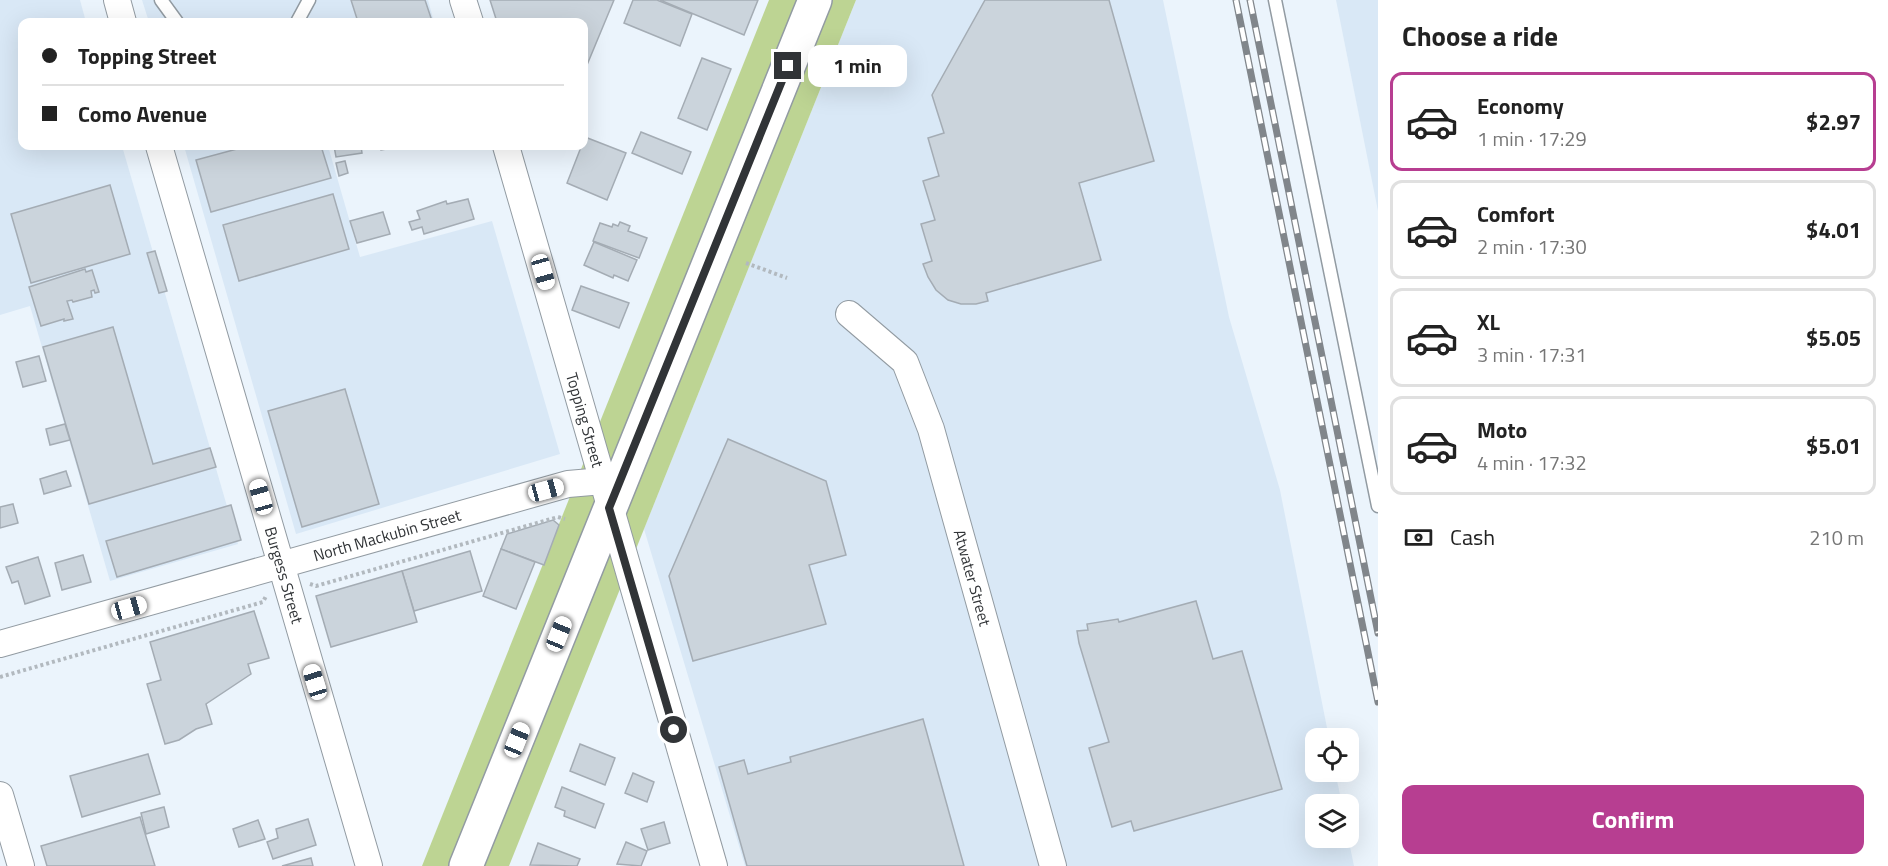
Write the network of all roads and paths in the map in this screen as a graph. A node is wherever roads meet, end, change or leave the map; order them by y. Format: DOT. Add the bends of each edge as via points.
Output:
graph roads {
  1 [pos="160,0"];
  2 [pos="309,0"];
  3 [pos="463,0"];
  4 [pos="815,0"];
  5 [pos="1275,0"];
  6 [pos="174,18"];
  7 [pos="299,18"];
  8 [pos="469,18"];
  9 [pos="160,150"];
  10 [pos="507,150"];
  11 [pos="746,263"];
  12 [pos="787,278"];
  13 [pos="849,314"];
  14 [pos="606,495"];
  15 [pos="1378,506"];
  16 [pos="565,519"];
  17 [pos="281,564"];
  18 [pos="309,584"];
  19 [pos="266,596"];
  20 [pos="0,644"];
  21 [pos="0,677"];
  22 [pos="0,795"];
  23 [pos="4,826"];
  24 [pos="21,866"];
  25 [pos="369,866"];
  26 [pos="466,866"];
  27 [pos="714,866"];
  28 [pos="1053,866"];
  1 -- 6 [label="lane"];
  2 -- 7 [label="lane"];
  3 -- 8 [label="street"];
  4 -- 14 [label="main road"];
  5 -- 15 [label="lane"];
  9 -- 17 [label="street, Burgess Street"];
  10 -- 14 [label="street, Topping Street"];
  11 -- 12 [label="path"];
  13 -- 28 [label="street, Atwater Street" via="905,362 931,429"];
  14 -- 17 [label="street, North Mackubin Street" via="568,484"];
  14 -- 26 [label="main road"];
  14 -- 27 [label="street, Topping Street"];
  16 -- 18 [label="path" via="558,517 316,586"];
  17 -- 20 [label="street, North Mackubin Street"];
  17 -- 25 [label="street, Burgess Street"];
  19 -- 21 [label="path" via="263,602"];
  22 -- 23 [label="street"];
  23 -- 24 [label="street"];
}
